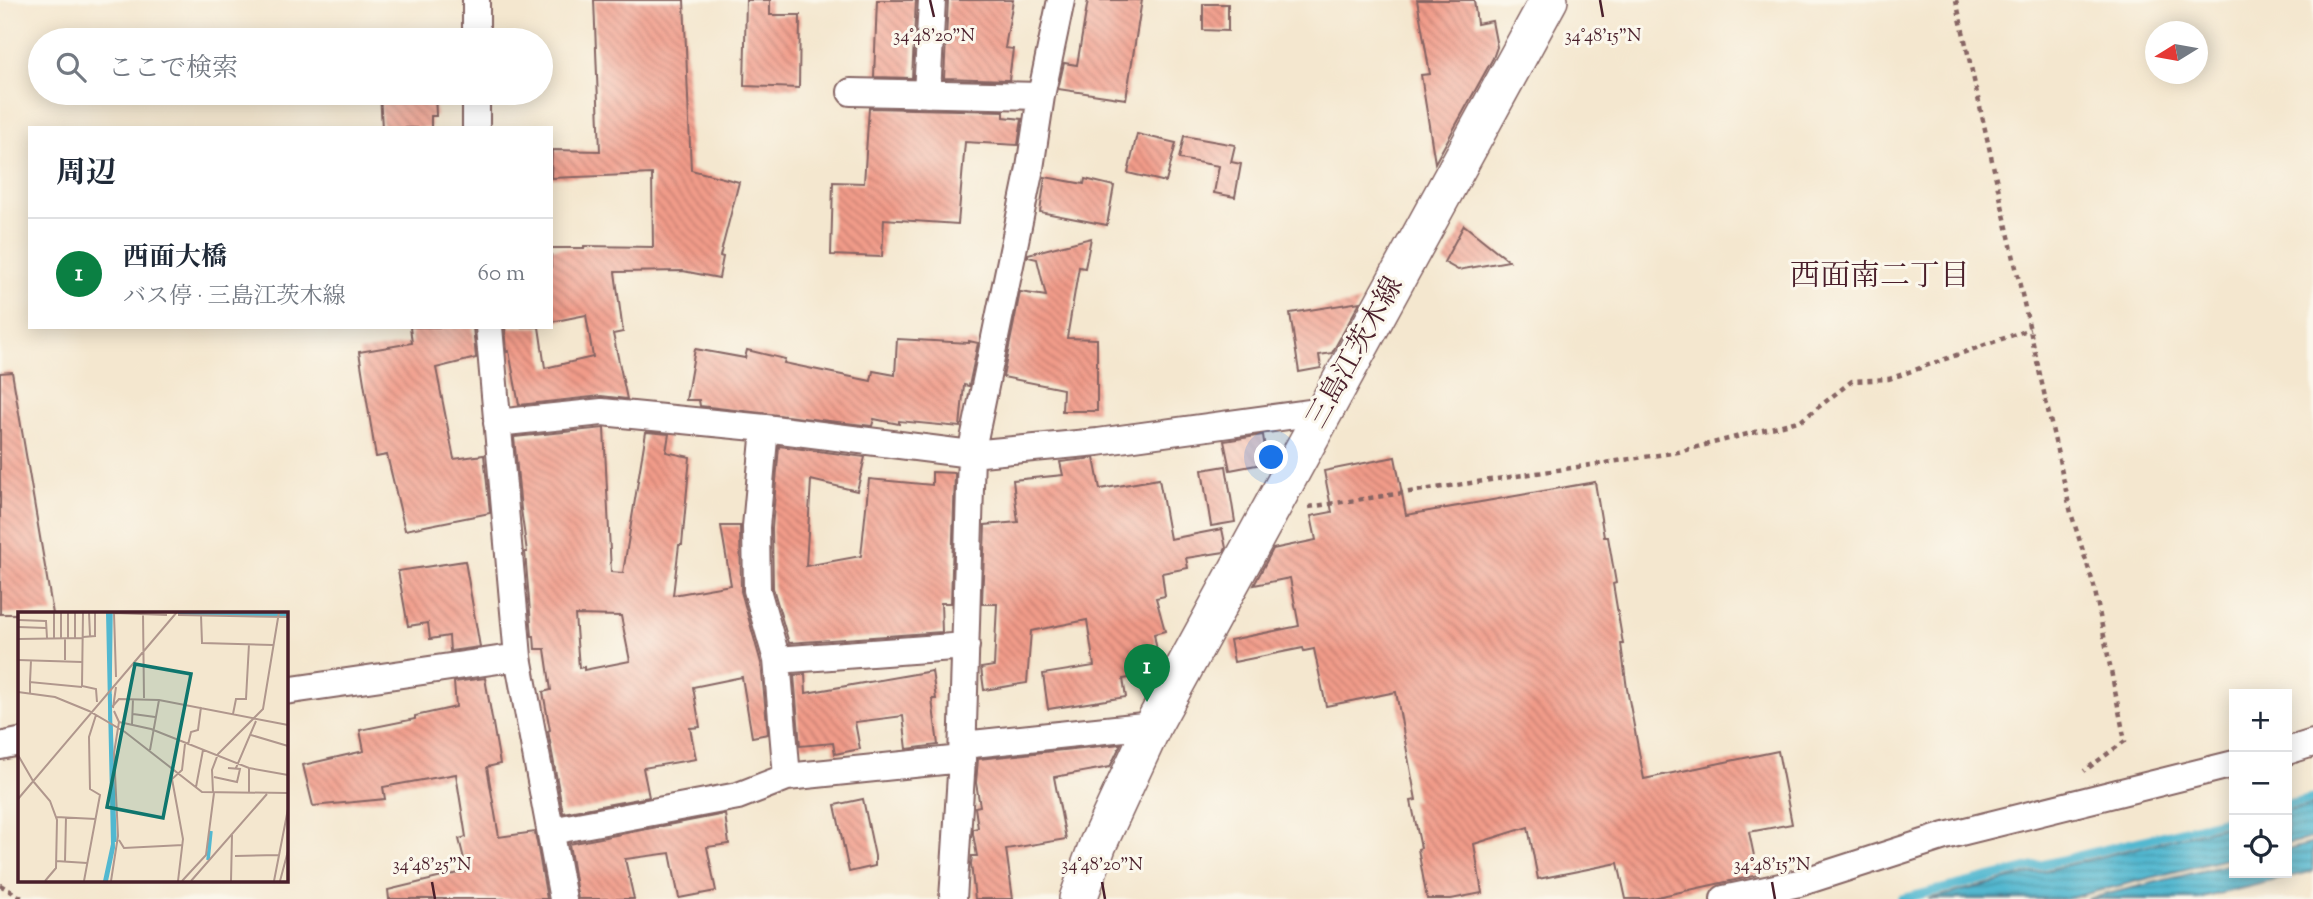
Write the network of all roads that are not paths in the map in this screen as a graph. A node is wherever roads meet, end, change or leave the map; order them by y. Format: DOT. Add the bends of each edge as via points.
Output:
graph roads {
  1 [pos="476,0"];
  2 [pos="932,0"];
  3 [pos="1061,0"];
  4 [pos="1549,0"];
  5 [pos="476,28"];
  6 [pos="851,92"];
  7 [pos="927,94"];
  8 [pos="1041,96"];
  9 [pos="476,105"];
  10 [pos="476,126"];
  11 [pos="489,329"];
  12 [pos="1324,411"];
  13 [pos="497,422"];
  14 [pos="765,428"];
  15 [pos="971,454"];
  16 [pos="966,646"];
  17 [pos="518,657"];
  18 [pos="778,660"];
  19 [pos="287,691"];
  20 [pos="1153,725"];
  21 [pos="18,742"];
  22 [pos="2313,743"];
  23 [pos="0,746"];
  24 [pos="2292,749"];
  25 [pos="963,752"];
  26 [pos="2229,765"];
  27 [pos="787,777"];
  28 [pos="551,831"];
  29 [pos="563,899"];
  30 [pos="953,899"];
  31 [pos="1078,899"];
  32 [pos="1724,899"];
  1 -- 5 [label="street"];
  2 -- 7 [label="street"];
  3 -- 8 [label="street"];
  4 -- 12 [label="main road, 三島江茨木線"];
  6 -- 7 [label="street"];
  7 -- 8 [label="street"];
  8 -- 15 [label="street"];
  9 -- 10 [label="street"];
  11 -- 13 [label="street"];
  12 -- 15 [label="street"];
  12 -- 20 [label="main road, 三島江茨木線"];
  13 -- 14 [label="street" via="602,412"];
  13 -- 17 [label="street"];
  14 -- 15 [label="street"];
  14 -- 18 [label="street" via="755,527 757,590"];
  15 -- 16 [label="street"];
  16 -- 18 [label="street"];
  16 -- 25 [label="street"];
  17 -- 19 [label="street"];
  17 -- 28 [label="street"];
  18 -- 27 [label="street"];
  20 -- 25 [label="street"];
  20 -- 31 [label="main road, 三島江茨木線"];
  21 -- 23 [label="street"];
  22 -- 24 [label="street"];
  25 -- 27 [label="street"];
  25 -- 30 [label="street"];
  26 -- 32 [label="street" via="1945,836 1799,883"];
  27 -- 28 [label="street" via="738,796"];
  28 -- 29 [label="street"];
}
